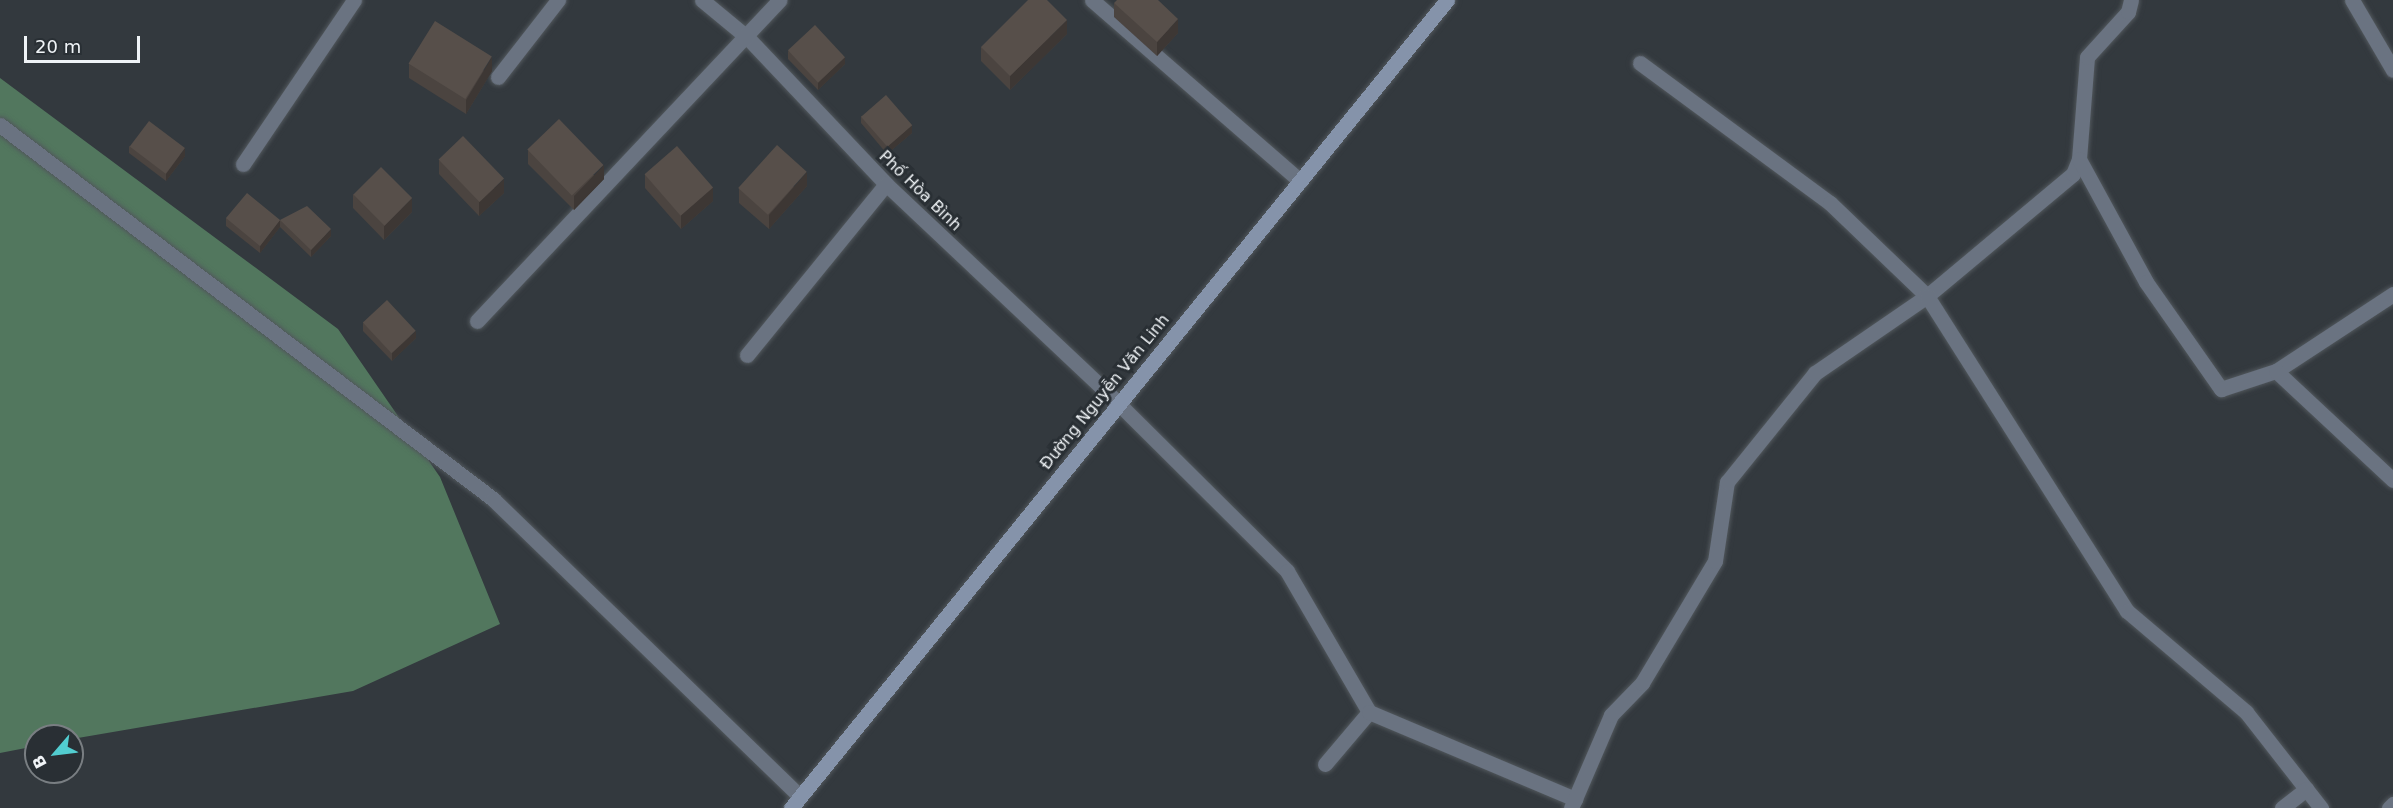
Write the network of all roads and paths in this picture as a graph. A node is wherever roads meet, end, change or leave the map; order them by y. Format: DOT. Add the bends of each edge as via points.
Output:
graph roads {
  1 [pos="354,0"];
  2 [pos="558,0"];
  3 [pos="702,0"];
  4 [pos="780,0"];
  5 [pos="1092,0"];
  6 [pos="1447,0"];
  7 [pos="2131,0"];
  8 [pos="2352,0"];
  9 [pos="748,38"];
  10 [pos="1640,63"];
  11 [pos="2393,70"];
  12 [pos="498,77"];
  13 [pos="0,125"];
  14 [pos="2079,159"];
  15 [pos="243,164"];
  16 [pos="1300,181"];
  17 [pos="886,184"];
  18 [pos="2393,294"];
  19 [pos="1927,296"];
  20 [pos="477,321"];
  21 [pos="747,356"];
  22 [pos="2276,371"];
  23 [pos="1118,403"];
  24 [pos="2393,480"];
  25 [pos="1369,712"];
  26 [pos="1325,764"];
  27 [pos="2306,789"];
  28 [pos="795,802"];
  29 [pos="1573,804"];
  30 [pos="2393,804"];
  31 [pos="2282,808"];
  32 [pos="2321,808"];
  33 [pos="2389,808"];
  1 -- 15 [label="street"];
  2 -- 12 [label="street"];
  3 -- 9 [label="street, Phố Hòa Bình"];
  4 -- 9 [label="street"];
  5 -- 16 [label="street"];
  6 -- 16 [label="street, Đường Nguyễn Văn Linh"];
  7 -- 14 [label="street" via="2128,12 2087,57"];
  8 -- 11 [label="street"];
  9 -- 17 [label="street, Phố Hòa Bình"];
  9 -- 20 [label="street"];
  10 -- 19 [label="street" via="1830,203"];
  13 -- 28 [label="street" via="493,499"];
  14 -- 19 [label="street" via="2073,174"];
  14 -- 22 [label="street" via="2146,282 2222,389"];
  16 -- 23 [label="street, Đường Nguyễn Văn Linh"];
  17 -- 21 [label="street"];
  17 -- 23 [label="street, Phố Hòa Bình"];
  18 -- 22 [label="street"];
  19 -- 27 [label="street" via="2127,611 2246,712"];
  19 -- 29 [label="street" via="1815,374 1727,482 1715,561 1642,683 1611,715"];
  22 -- 24 [label="street"];
  23 -- 25 [label="street, Phố Hòa Bình" via="1287,570"];
  23 -- 28 [label="street, Đường Nguyễn Văn Linh"];
  25 -- 26 [label="street"];
  25 -- 29 [label="street"];
  27 -- 31 [label="street"];
  27 -- 32 [label="street"];
  30 -- 33 [label="street"];
}
